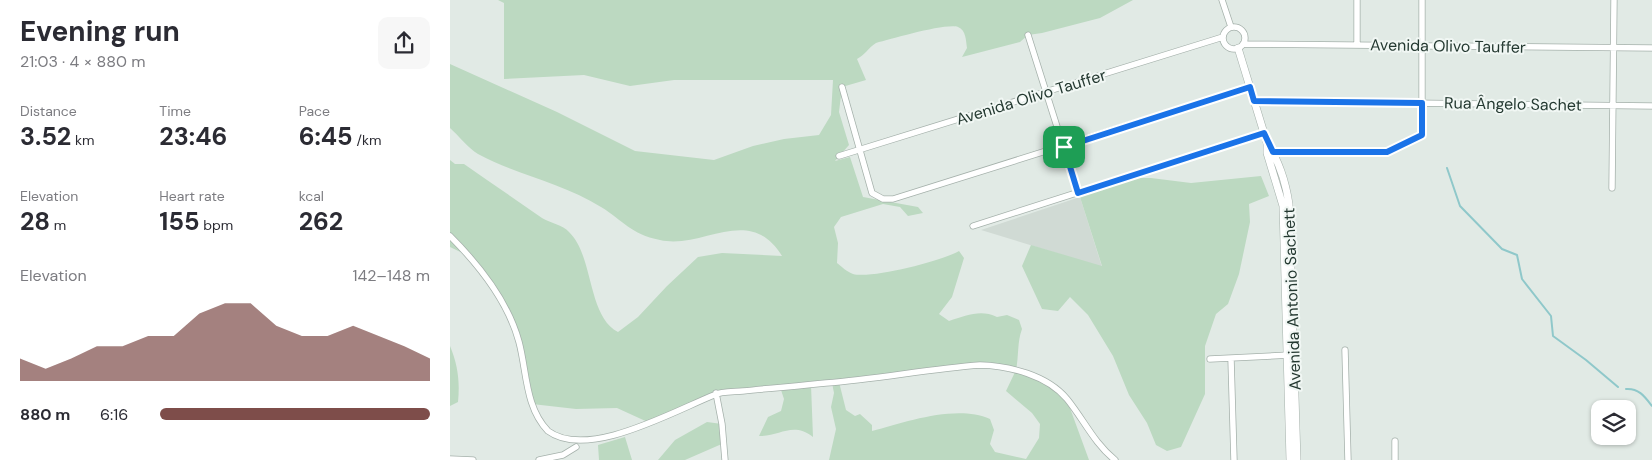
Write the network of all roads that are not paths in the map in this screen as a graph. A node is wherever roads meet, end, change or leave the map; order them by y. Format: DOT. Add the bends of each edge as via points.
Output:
graph roads {
  1 [pos="1222,0"];
  2 [pos="1357,0"];
  3 [pos="1422,0"];
  4 [pos="1614,0"];
  5 [pos="1231,27"];
  6 [pos="1028,34"];
  7 [pos="1223,37"];
  8 [pos="1357,45"];
  9 [pos="1241,46"];
  10 [pos="1422,46"];
  11 [pos="1613,47"];
  12 [pos="1652,48"];
  13 [pos="842,87"];
  14 [pos="1250,87"];
  15 [pos="1047,92"];
  16 [pos="1254,101"];
  17 [pos="1422,103"];
  18 [pos="1614,105"];
  19 [pos="1652,106"];
  20 [pos="1264,133"];
  21 [pos="1064,147"];
  22 [pos="859,151"];
  23 [pos="1270,152"];
  24 [pos="839,156"];
  25 [pos="1612,188"];
  26 [pos="1078,193"];
  27 [pos="973,226"];
  28 [pos="450,236"];
  29 [pos="1345,350"];
  30 [pos="1291,355"];
  31 [pos="1210,359"];
  32 [pos="1231,359"];
  33 [pos="1292,375"];
  34 [pos="716,393"];
  35 [pos="1395,441"];
  36 [pos="576,447"];
  37 [pos="450,459"];
  38 [pos="473,460"];
  39 [pos="539,460"];
  40 [pos="724,460"];
  41 [pos="1115,460"];
  42 [pos="1234,460"];
  43 [pos="1290,460"];
  44 [pos="1297,460"];
  45 [pos="1348,460"];
  46 [pos="1395,460"];
  1 -- 5 [label="street"];
  2 -- 8 [label="street"];
  3 -- 10 [label="street"];
  4 -- 11 [label="street"];
  5 -- 7 [label="street"];
  5 -- 9 [label="street" via="1244,31"];
  6 -- 15 [label="street"];
  7 -- 9 [label="street" via="1226,45 1234,49"];
  7 -- 15 [label="street, Avenida Olivo Tauffer"];
  8 -- 9 [label="street, Avenida Olivo Tauffer"];
  8 -- 10 [label="street, Avenida Olivo Tauffer"];
  9 -- 14 [label="street, Avenida Antonio Sachett"];
  10 -- 11 [label="street, Avenida Olivo Tauffer"];
  10 -- 17 [label="street"];
  11 -- 12 [label="street, Avenida Olivo Tauffer"];
  11 -- 18 [label="street"];
  13 -- 22 [label="street"];
  14 -- 16 [label="street, Avenida Antonio Sachett"];
  14 -- 21 [label="street"];
  15 -- 21 [label="street"];
  15 -- 22 [label="street, Avenida Olivo Tauffer"];
  16 -- 17 [label="street, Rua Ângelo Sachet"];
  16 -- 20 [label="street, Avenida Antonio Sachett"];
  17 -- 18 [label="street, Rua Ângelo Sachet"];
  17 -- 23 [label="street" via="1422,135 1387,152"];
  18 -- 19 [label="street, Rua Ângelo Sachet"];
  18 -- 25 [label="street"];
  20 -- 23 [label="street, Avenida Antonio Sachett"];
  20 -- 26 [label="street"];
  21 -- 22 [label="street" via="893,199 883,199 872,193"];
  21 -- 26 [label="street"];
  22 -- 24 [label="street, Avenida Olivo Tauffer"];
  23 -- 30 [label="street, Avenida Antonio Sachett" via="1283,206"];
  26 -- 27 [label="street"];
  28 -- 36 [label="street" via="495,289 511,318 535,413 548,431"];
  29 -- 45 [label="street"];
  30 -- 32 [label="street"];
  30 -- 33 [label="street, Avenida Antonio Sachett"];
  31 -- 32 [label="street"];
  32 -- 42 [label="street"];
  33 -- 43 [label="street, Avenida Antonio Sachett"];
  33 -- 44 [label="street, Avenida Antonio Sachett"];
  34 -- 36 [label="street" via="625,437"];
  34 -- 40 [label="street"];
  34 -- 41 [label="street" via="956,367 1002,366 1053,385 1068,400 1101,448"];
  35 -- 46 [label="street"];
  36 -- 39 [label="street" via="564,455"];
  37 -- 38 [label="street"];
}
